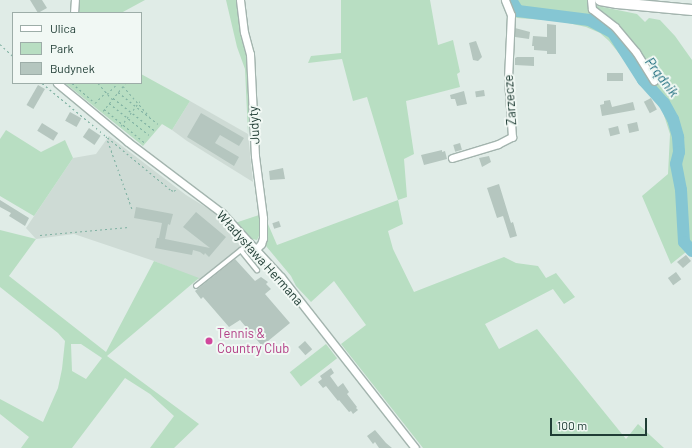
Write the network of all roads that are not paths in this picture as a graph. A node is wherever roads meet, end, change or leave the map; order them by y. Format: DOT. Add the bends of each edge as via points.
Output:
graph roads {
  1 [pos="75,0"];
  2 [pos="240,0"];
  3 [pos="505,0"];
  4 [pos="591,0"];
  5 [pos="600,0"];
  6 [pos="692,10"];
  7 [pos="74,12"];
  8 [pos="654,81"];
  9 [pos="58,84"];
  10 [pos="452,158"];
  11 [pos="250,243"];
  12 [pos="256,249"];
  13 [pos="241,250"];
  14 [pos="257,270"];
  15 [pos="196,286"];
  16 [pos="415,448"];
  1 -- 7 [label="street"];
  2 -- 12 [label="street, Judyty" via="250,54 255,156 263,218 263,238"];
  3 -- 10 [label="street, Zarzecze" via="511,15 508,78 512,138"];
  4 -- 8 [label="street" via="592,9 615,27 636,52"];
  5 -- 6 [label="street" via="617,4"];
  9 -- 11 [label="street, Władysława Hermana" via="128,142 222,213"];
  11 -- 12 [label="street, Władysława Hermana"];
  11 -- 13 [label="lane"];
  12 -- 16 [label="street, Władysława Hermana"];
  13 -- 14 [label="lane"];
  13 -- 15 [label="lane"];
}
